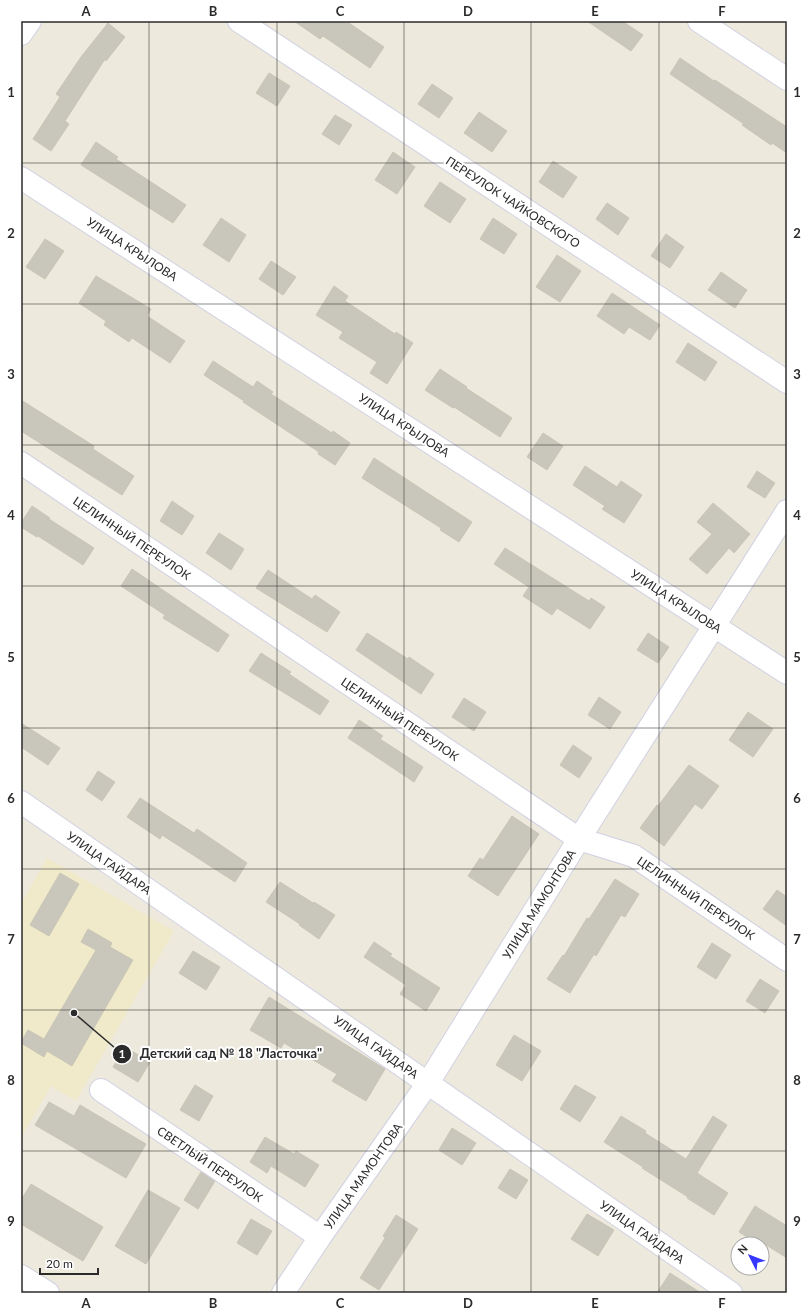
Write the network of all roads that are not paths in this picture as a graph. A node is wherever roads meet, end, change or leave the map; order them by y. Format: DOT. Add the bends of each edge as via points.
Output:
graph roads {
  1 [pos="30,21"];
  2 [pos="239,21"];
  3 [pos="699,21"];
  4 [pos="21,34"];
  5 [pos="787,79"];
  6 [pos="21,178"];
  7 [pos="787,382"];
  8 [pos="21,463"];
  9 [pos="787,511"];
  10 [pos="714,625"];
  11 [pos="787,673"];
  12 [pos="21,802"];
  13 [pos="579,840"];
  14 [pos="787,960"];
  15 [pos="428,1083"];
  16 [pos="101,1090"];
  17 [pos="320,1237"];
  18 [pos="21,1276"];
  19 [pos="48,1293"];
  20 [pos="283,1293"];
  21 [pos="731,1293"];
  1 -- 4 [label="street"];
  2 -- 7 [label="street, ПЕРЕУЛОК ЧАЙКОВСКОГО"];
  3 -- 5 [label="street"];
  6 -- 10 [label="street, УЛИЦА КРЫЛОВА"];
  8 -- 13 [label="street, ЦЕЛИННЫЙ ПЕРЕУЛОК"];
  9 -- 10 [label="street, УЛИЦА МАМОНТОВА"];
  10 -- 11 [label="street, УЛИЦА КРЫЛОВА"];
  10 -- 13 [label="street, УЛИЦА МАМОНТОВА"];
  12 -- 15 [label="street, УЛИЦА ГАЙДАРА"];
  13 -- 14 [label="street, ЦЕЛИННЫЙ ПЕРЕУЛОК" via="634,856"];
  13 -- 15 [label="street, УЛИЦА МАМОНТОВА"];
  15 -- 17 [label="street, УЛИЦА МАМОНТОВА"];
  15 -- 21 [label="street, УЛИЦА ГАЙДАРА"];
  16 -- 17 [label="street, СВЕТЛЫЙ ПЕРЕУЛОК"];
  17 -- 20 [label="street, УЛИЦА МАМОНТОВА"];
  18 -- 19 [label="street"];
}
